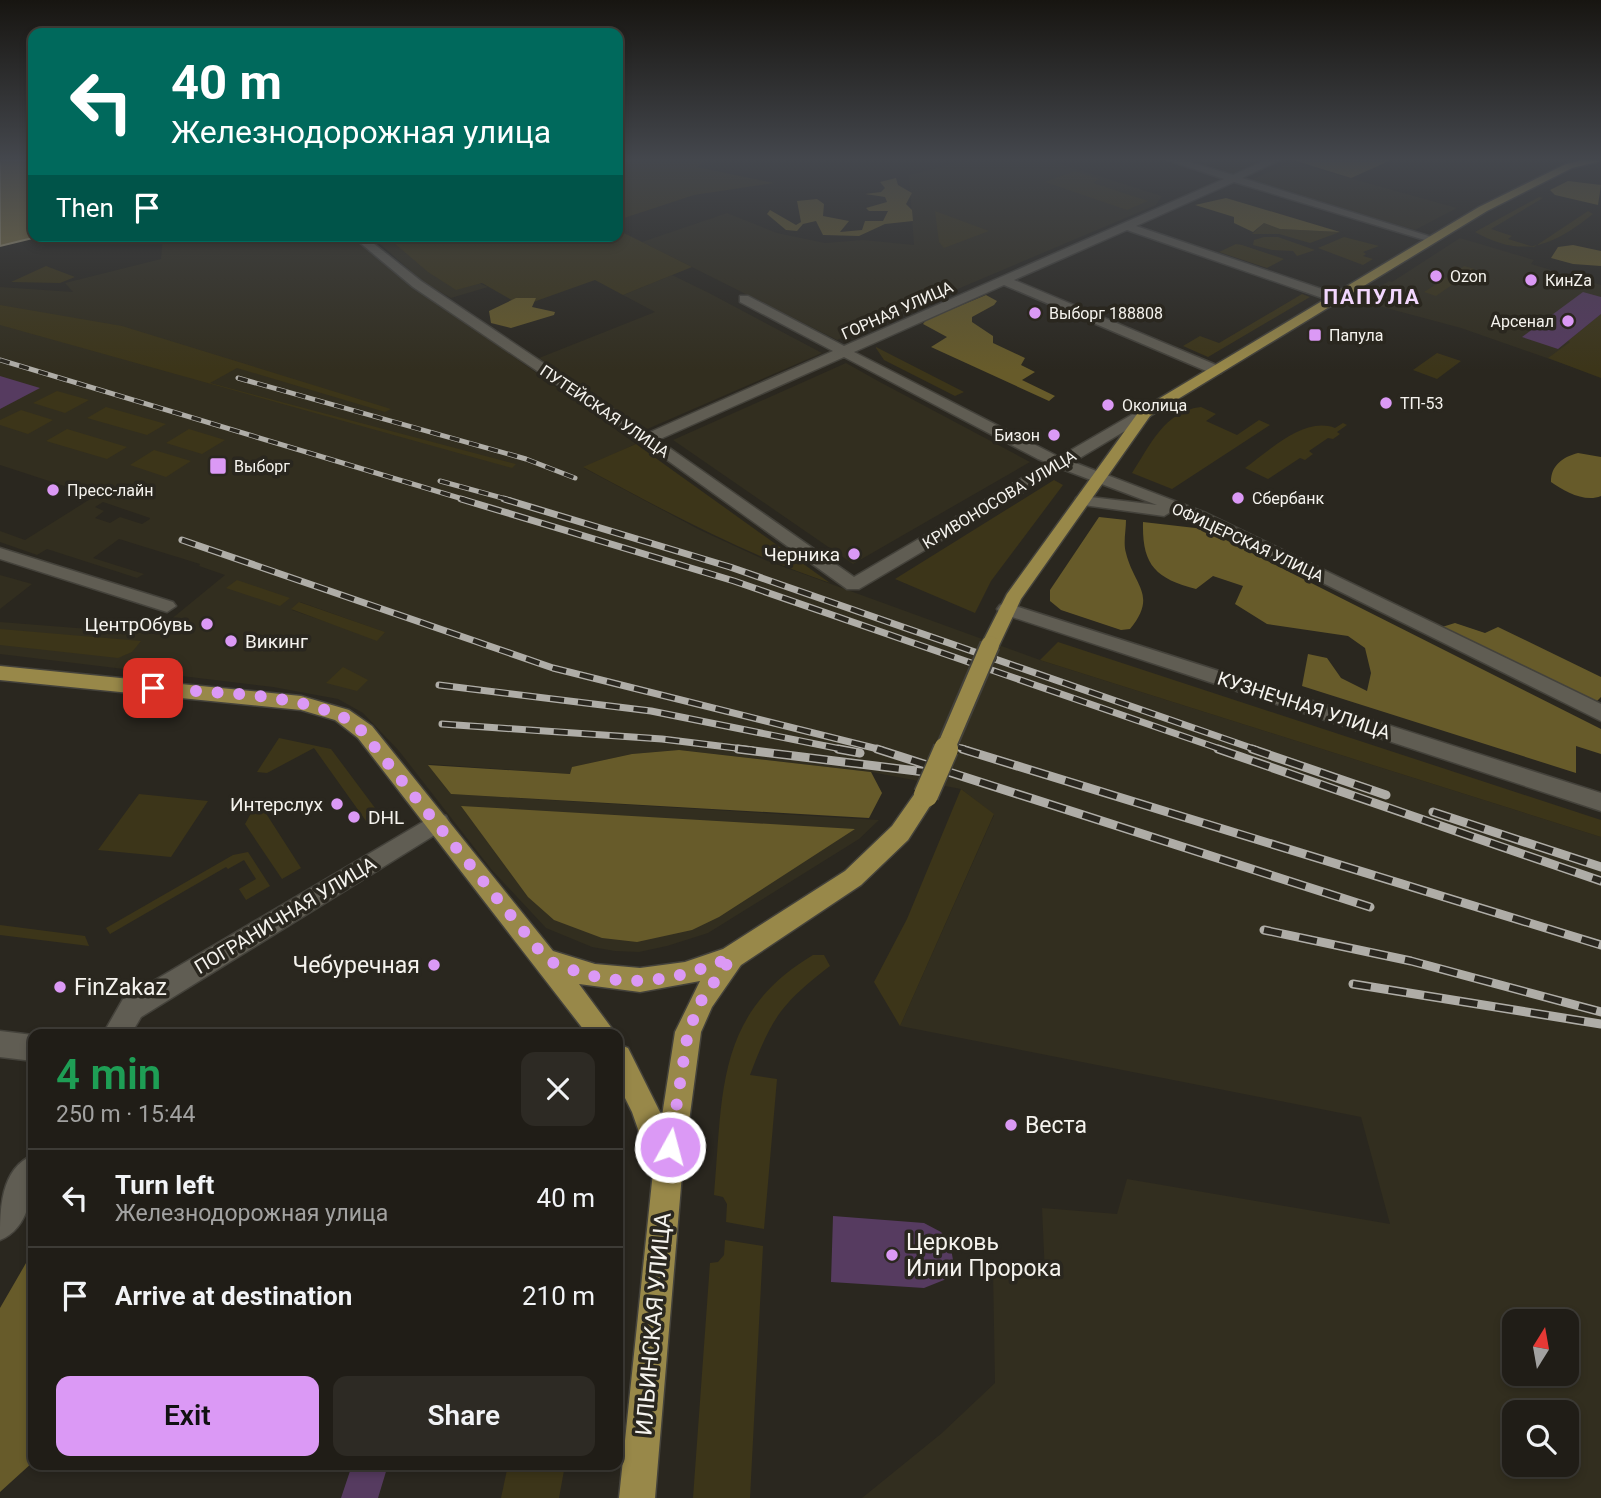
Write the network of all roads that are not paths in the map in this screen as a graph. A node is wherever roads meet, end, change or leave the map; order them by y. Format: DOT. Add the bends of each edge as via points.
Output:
graph roads {
  1 [pos="1118,230"];
  2 [pos="1138,230"];
  3 [pos="1402,230"];
  4 [pos="1447,230"];
  5 [pos="1432,239"];
  6 [pos="364,242"];
  7 [pos="1003,280"];
  8 [pos="1335,298"];
  9 [pos="744,299"];
  10 [pos="846,352"];
  11 [pos="1216,370"];
  12 [pos="1145,413"];
  13 [pos="647,439"];
  14 [pos="1059,463"];
  15 [pos="1099,478"];
  16 [pos="1082,501"];
  17 [pos="1200,516"];
  18 [pos="0,553"];
  19 [pos="853,585"];
  20 [pos="167,606"];
  21 [pos="1006,609"];
  22 [pos="0,673"];
  23 [pos="1601,713"];
  24 [pos="926,795"];
  25 [pos="1601,802"];
  26 [pos="438,822"];
  27 [pos="732,957"];
  28 [pos="547,960"];
  29 [pos="119,1029"];
  30 [pos="599,1029"];
  31 [pos="0,1044"];
  32 [pos="28,1047"];
  33 [pos="623,1066"];
  34 [pos="667,1174"];
  35 [pos="28,1178"];
  36 [pos="0,1225"];
  37 [pos="637,1498"];
  1 -- 7 [label="street, ГОРНАЯ УЛИЦА"];
  2 -- 8 [label="street"];
  3 -- 5 [label="street"];
  4 -- 5 [label="main road, КРИВОНОСОВА УЛИЦА"];
  5 -- 8 [label="main road, КРИВОНОСОВА УЛИЦА"];
  6 -- 13 [label="street, ПУТЕЙСКАЯ УЛИЦА" via="417,284"];
  7 -- 10 [label="street, ГОРНАЯ УЛИЦА"];
  7 -- 11 [label="street"];
  8 -- 11 [label="main road, КРИВОНОСОВА УЛИЦА"];
  9 -- 10 [label="street, ОФИЦЕРСКАЯ УЛИЦА"];
  10 -- 13 [label="street, ГОРНАЯ УЛИЦА"];
  10 -- 14 [label="street, ОФИЦЕРСКАЯ УЛИЦА"];
  11 -- 12 [label="main road, КРИВОНОСОВА УЛИЦА"];
  12 -- 14 [label="street, КРИВОНОСОВА УЛИЦА"];
  12 -- 15 [label="main road, КРИВОНОСОВА УЛИЦА"];
  13 -- 19 [label="street, ПУТЕЙСКАЯ УЛИЦА"];
  14 -- 15 [label="street, ОФИЦЕРСКАЯ УЛИЦА"];
  14 -- 19 [label="street, КРИВОНОСОВА УЛИЦА"];
  15 -- 16 [label="main road, КРИВОНОСОВА УЛИЦА"];
  15 -- 17 [label="street, ОФИЦЕРСКАЯ УЛИЦА"];
  16 -- 17 [label="street"];
  16 -- 21 [label="main road, КРИВОНОСОВА УЛИЦА"];
  17 -- 23 [label="street, ОФИЦЕРСКАЯ УЛИЦА"];
  18 -- 20 [label="street"];
  21 -- 24 [label="main road, КРИВОНОСОВА УЛИЦА, bridge"];
  21 -- 25 [label="street, КУЗНЕЧНАЯ УЛИЦА"];
  22 -- 26 [label="main road" via="301,703 330,710 365,732"];
  24 -- 27 [label="main road, ИЛЬИНСКАЯ УЛИЦА" via="900,833 853,878"];
  26 -- 28 [label="main road"];
  26 -- 29 [label="street, ПОГРАНИЧНАЯ УЛИЦА" via="132,1008"];
  27 -- 28 [label="main road" via="701,971 640,982 578,974"];
  27 -- 34 [label="main road, ИЛЬИНСКАЯ УЛИЦА" via="702,999 688,1032"];
  28 -- 30 [label="main road"];
  31 -- 32 [label="street"];
  33 -- 34 [label="main road" via="644,1106"];
  34 -- 37 [label="main road, ИЛЬИНСКАЯ УЛИЦА"];
  35 -- 36 [label="street"];
}
